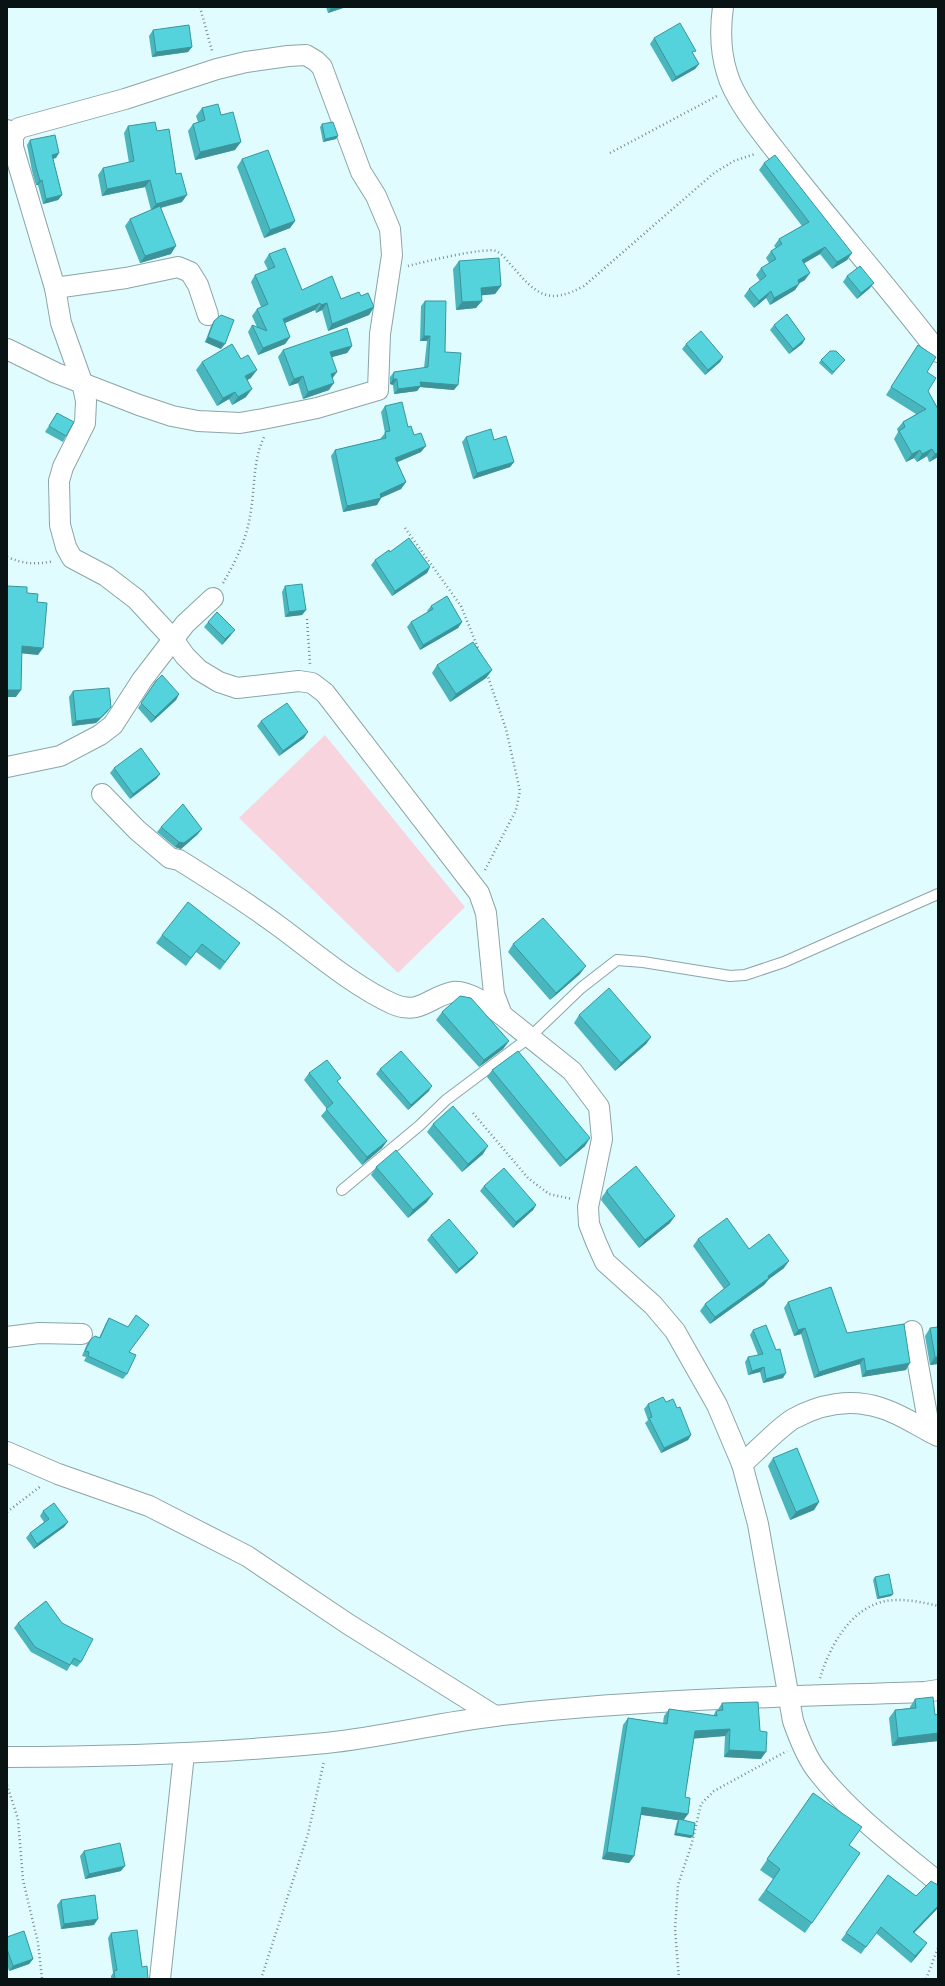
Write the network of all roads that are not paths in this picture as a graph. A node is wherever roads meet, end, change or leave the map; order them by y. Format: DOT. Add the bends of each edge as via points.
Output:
graph roads {
  1 [pos="723,7"];
  2 [pos="10,133"];
  3 [pos="55,288"];
  4 [pos="208,315"];
  5 [pos="7,349"];
  6 [pos="938,352"];
  7 [pos="82,382"];
  8 [pos="213,598"];
  9 [pos="173,639"];
  10 [pos="7,767"];
  11 [pos="102,794"];
  12 [pos="938,894"];
  13 [pos="502,1015"];
  14 [pos="530,1037"];
  15 [pos="342,1190"];
  16 [pos="912,1331"];
  17 [pos="82,1334"];
  18 [pos="7,1337"];
  19 [pos="934,1434"];
  20 [pos="7,1452"];
  21 [pos="742,1464"];
  22 [pos="938,1690"];
  23 [pos="789,1696"];
  24 [pos="495,1716"];
  25 [pos="184,1754"];
  26 [pos="7,1757"];
  27 [pos="938,1882"];
  28 [pos="160,1979"];
  1 -- 6 [label="street" via="722,51 733,88 775,149 837,229"];
  2 -- 3 [label="street"];
  2 -- 7 [label="street" via="217,69 288,56 306,56 322,67 361,172 376,196 390,228 391,270 380,334 378,390 317,408 240,423 198,421 172,416"];
  3 -- 4 [label="street" via="126,278 178,267 190,272 198,285"];
  3 -- 7 [label="street" via="61,323"];
  5 -- 7 [label="street" via="56,373"];
  7 -- 9 [label="street" via="86,401 85,423 64,467 58,487 60,526 66,547 72,558 106,576 136,600"];
  8 -- 9 [label="street"];
  9 -- 10 [label="street" via="113,725 100,736 60,756"];
  9 -- 13 [label="street" via="199,670 219,682 237,688 299,681 312,683 325,693 479,893 486,913 494,994"];
  11 -- 13 [label="street" via="137,830 170,858 179,860 241,899 328,963 394,1005 412,1010 453,992 463,993"];
  12 -- 14 [label="lane" via="784,962 745,975 730,976 617,960 580,988"];
  13 -- 14 [label="street"];
  14 -- 15 [label="lane" via="446,1100"];
  14 -- 21 [label="street" via="572,1071 599,1107 602,1139 588,1207 589,1224 605,1262 653,1305 675,1331 717,1405"];
  16 -- 19 [label="street"];
  17 -- 18 [label="street" via="39,1333"];
  19 -- 21 [label="street" via="881,1408 848,1402 820,1407 792,1420"];
  20 -- 24 [label="street" via="58,1474 149,1506 247,1556 348,1624"];
  21 -- 23 [label="street" via="758,1524"];
  22 -- 23 [label="street"];
  23 -- 24 [label="street" via="641,1703"];
  23 -- 27 [label="street" via="793,1721 801,1744 834,1791"];
  24 -- 25 [label="street" via="328,1743"];
  25 -- 26 [label="street"];
  25 -- 28 [label="street"];
}
